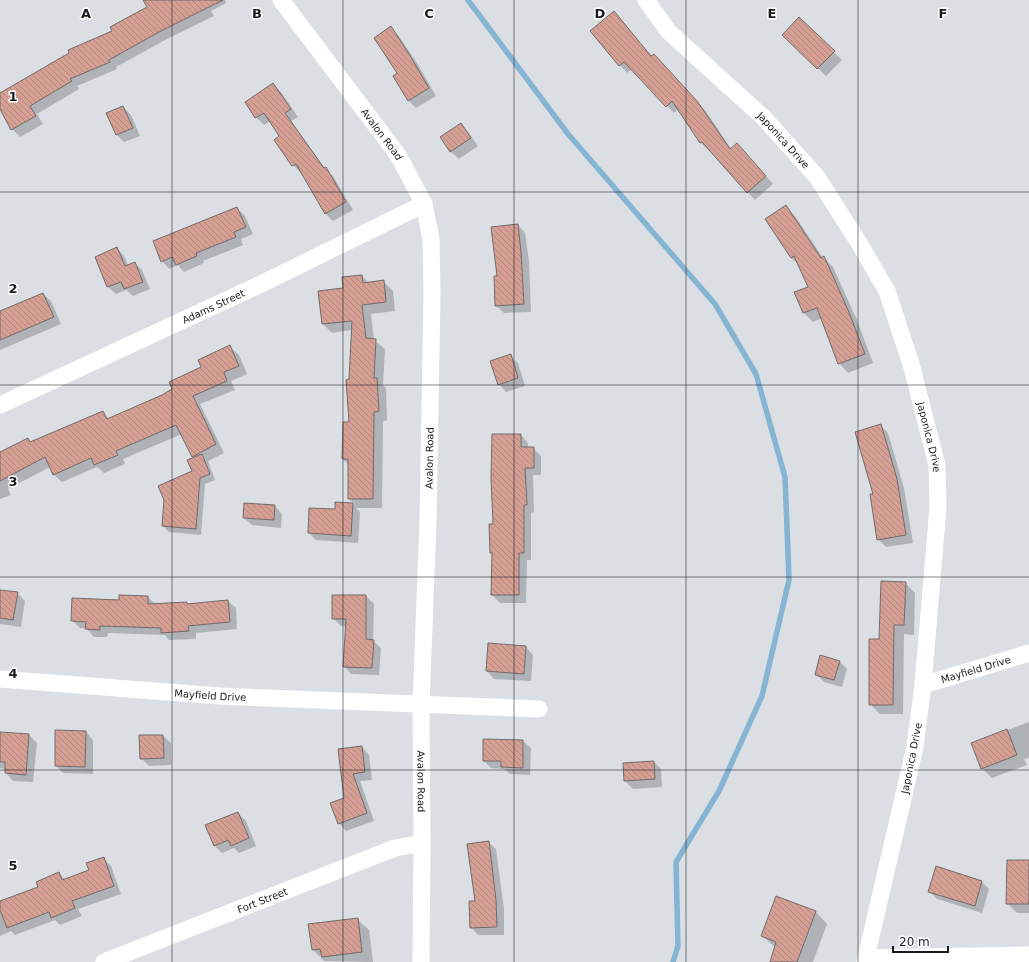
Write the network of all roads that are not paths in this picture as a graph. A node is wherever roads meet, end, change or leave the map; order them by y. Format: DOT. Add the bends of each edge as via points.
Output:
graph roads {
  1 [pos="281,0"];
  2 [pos="646,0"];
  3 [pos="424,204"];
  4 [pos="0,405"];
  5 [pos="1029,653"];
  6 [pos="0,679"];
  7 [pos="923,685"];
  8 [pos="421,705"];
  9 [pos="539,709"];
  10 [pos="422,843"];
  11 [pos="1029,955"];
  12 [pos="865,960"];
  13 [pos="104,962"];
  14 [pos="421,962"];
  1 -- 3 [label="street, Avalon Road" via="398,155"];
  2 -- 7 [label="street, Japonica Drive" via="669,32 763,117 817,177 887,291 911,364 937,465 938,507"];
  3 -- 4 [label="street, Adams Street" via="259,285"];
  3 -- 8 [label="street, Avalon Road" via="431,239 432,293 428,521"];
  5 -- 7 [label="street, Mayfield Drive"];
  6 -- 8 [label="street, Mayfield Drive" via="219,696"];
  7 -- 12 [label="street, Japonica Drive" via="915,747"];
  8 -- 9 [label="street, Mayfield Drive"];
  8 -- 10 [label="street, Avalon Road"];
  10 -- 13 [label="street, Fort Street" via="395,848"];
  10 -- 14 [label="street, Avalon Road"];
  11 -- 12 [label="street"];
}
